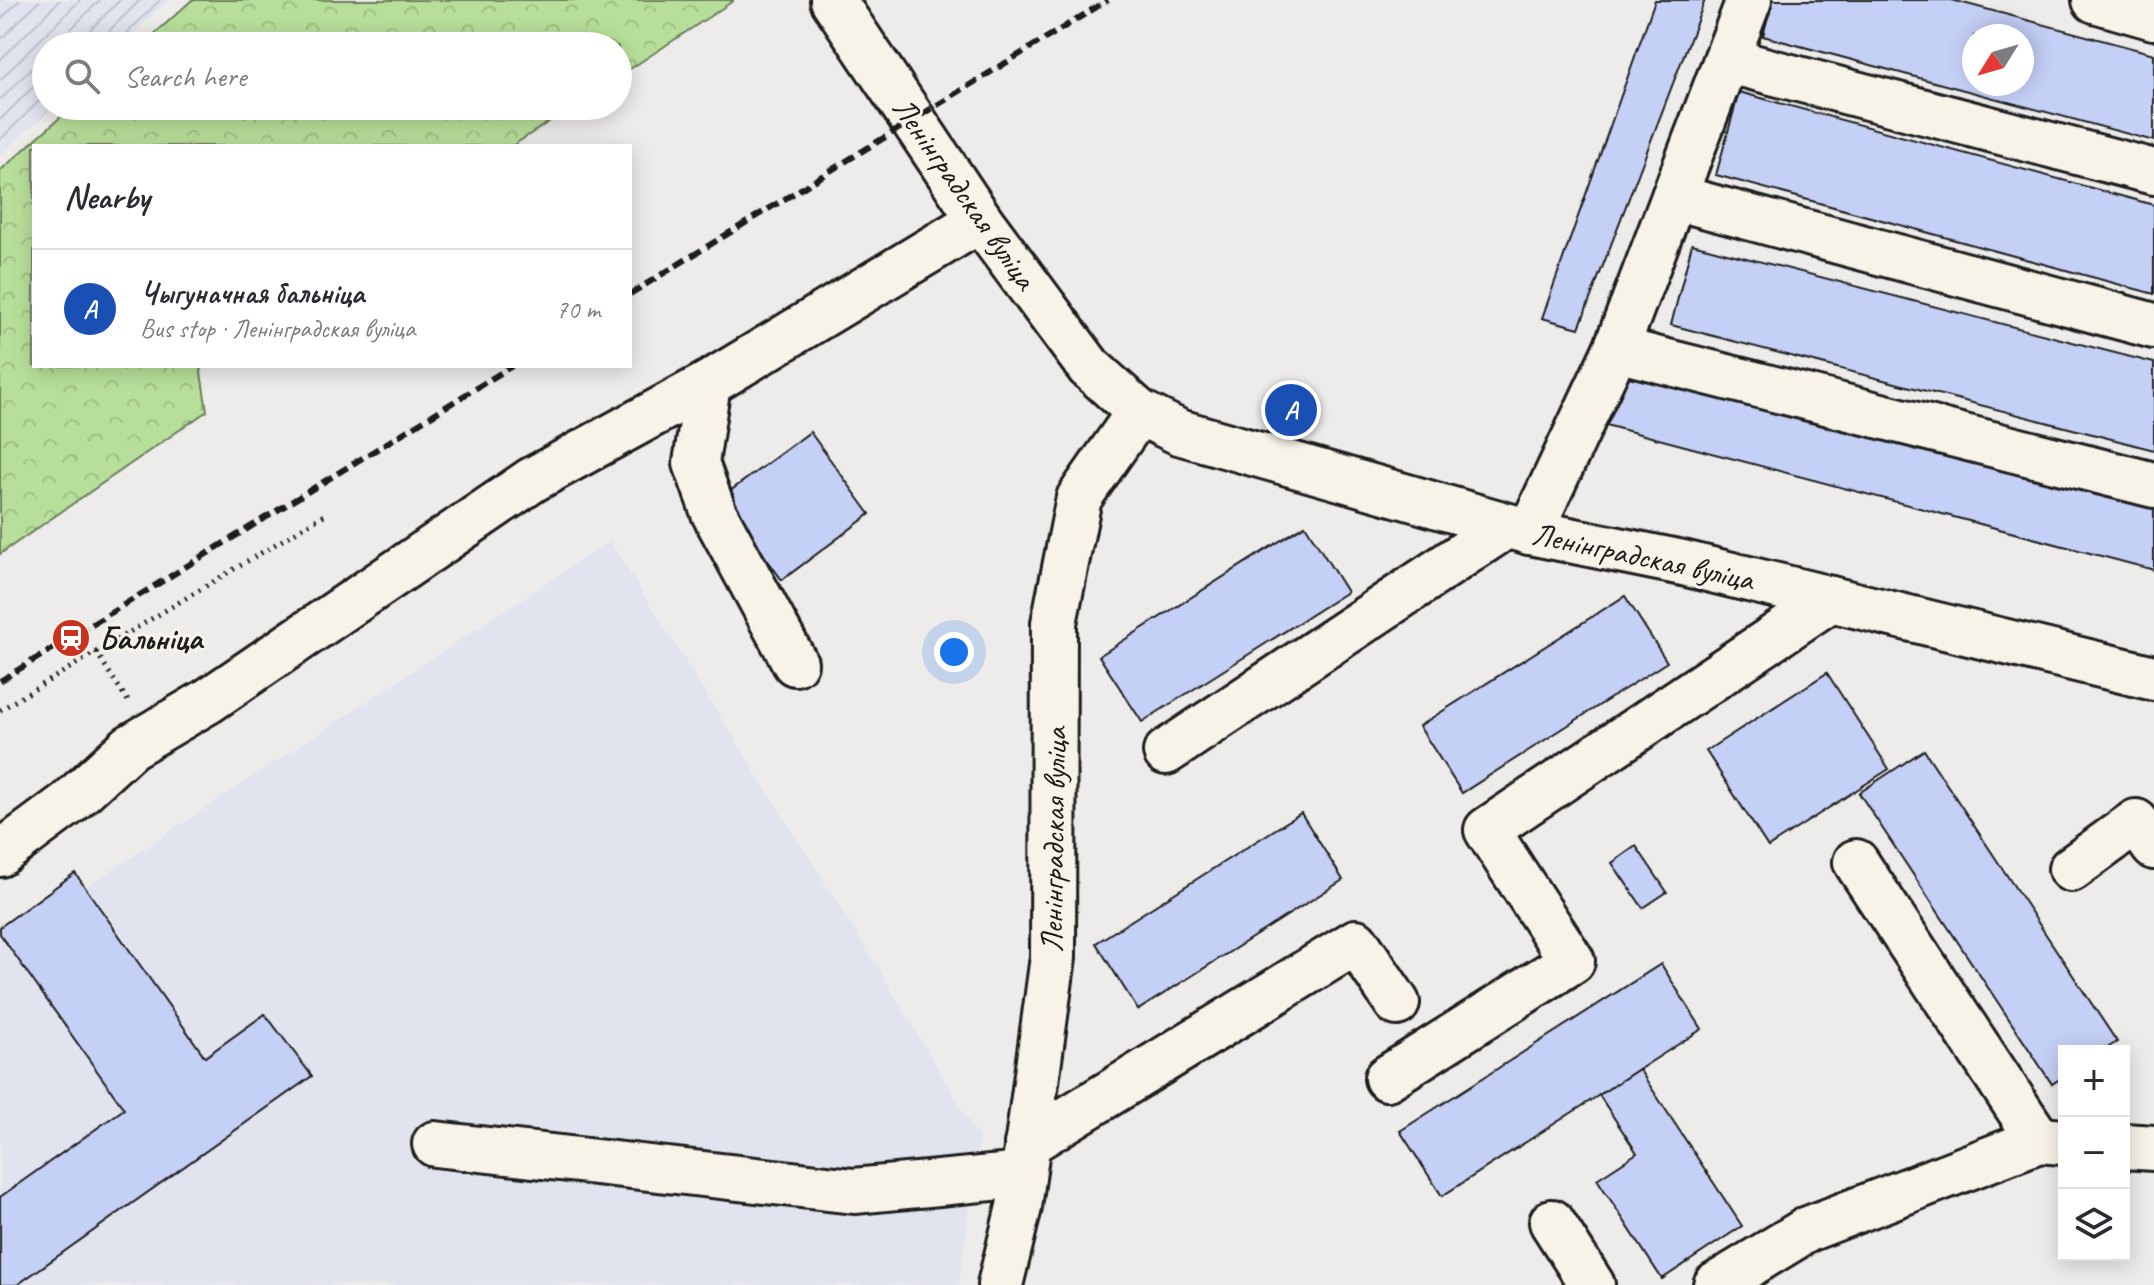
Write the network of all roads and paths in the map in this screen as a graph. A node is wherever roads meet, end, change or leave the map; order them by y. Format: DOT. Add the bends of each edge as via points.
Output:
graph roads {
  1 [pos="833,0"];
  2 [pos="1749,0"];
  3 [pos="2095,0"];
  4 [pos="2154,17"];
  5 [pos="1726,60"];
  6 [pos="2154,172"];
  7 [pos="1674,197"];
  8 [pos="980,220"];
  9 [pos="2154,326"];
  10 [pos="1616,349"];
  11 [pos="708,384"];
  12 [pos="1139,412"];
  13 [pos="2154,485"];
  14 [pos="329,512"];
  15 [pos="1518,529"];
  16 [pos="1831,599"];
  17 [pos="96,652"];
  18 [pos="795,663"];
  19 [pos="2154,678"];
  20 [pos="0,710"];
  21 [pos="150,735"];
  22 [pos="1166,752"];
  23 [pos="2154,847"];
  24 [pos="0,854"];
  25 [pos="1856,862"];
  26 [pos="2071,869"];
  27 [pos="1397,1003"];
  28 [pos="1387,1078"];
  29 [pos="2052,1141"];
  30 [pos="435,1144"];
  31 [pos="2130,1146"];
  32 [pos="2154,1148"];
  33 [pos="1025,1159"];
  34 [pos="1552,1222"];
  35 [pos="1000,1285"];
  36 [pos="1592,1285"];
  37 [pos="1716,1285"];
  1 -- 8 [label="street, Ленінградская вуліца"];
  2 -- 5 [label="street"];
  3 -- 4 [label="street"];
  5 -- 6 [label="street"];
  5 -- 7 [label="street"];
  7 -- 9 [label="street"];
  7 -- 10 [label="street"];
  8 -- 11 [label="street"];
  8 -- 12 [label="street, Ленінградская вуліца" via="1089,367"];
  10 -- 13 [label="street"];
  10 -- 15 [label="street"];
  11 -- 18 [label="street" via="696,463 714,513"];
  11 -- 21 [label="street" via="532,480"];
  12 -- 15 [label="street, Ленінградская вуліца" via="1179,432"];
  12 -- 33 [label="street, Ленінградская вуліца" via="1079,498 1054,623 1053,957"];
  14 -- 17 [label="path"];
  15 -- 16 [label="street, Ленінградская вуліца"];
  15 -- 22 [label="street"];
  16 -- 19 [label="street, Ленінградская вуліца"];
  16 -- 28 [label="street" via="1487,830 1572,961"];
  17 -- 20 [label="path"];
  17 -- 21 [label="path"];
  21 -- 24 [label="street"];
  23 -- 26 [label="street" via="2136,822"];
  25 -- 29 [label="street"];
  27 -- 33 [label="street" via="1356,942"];
  29 -- 37 [label="street" via="1808,1229"];
  30 -- 33 [label="street" via="854,1191"];
  31 -- 32 [label="street"];
  33 -- 35 [label="street, Ленінградская вуліца"];
  34 -- 36 [label="street"];
}
